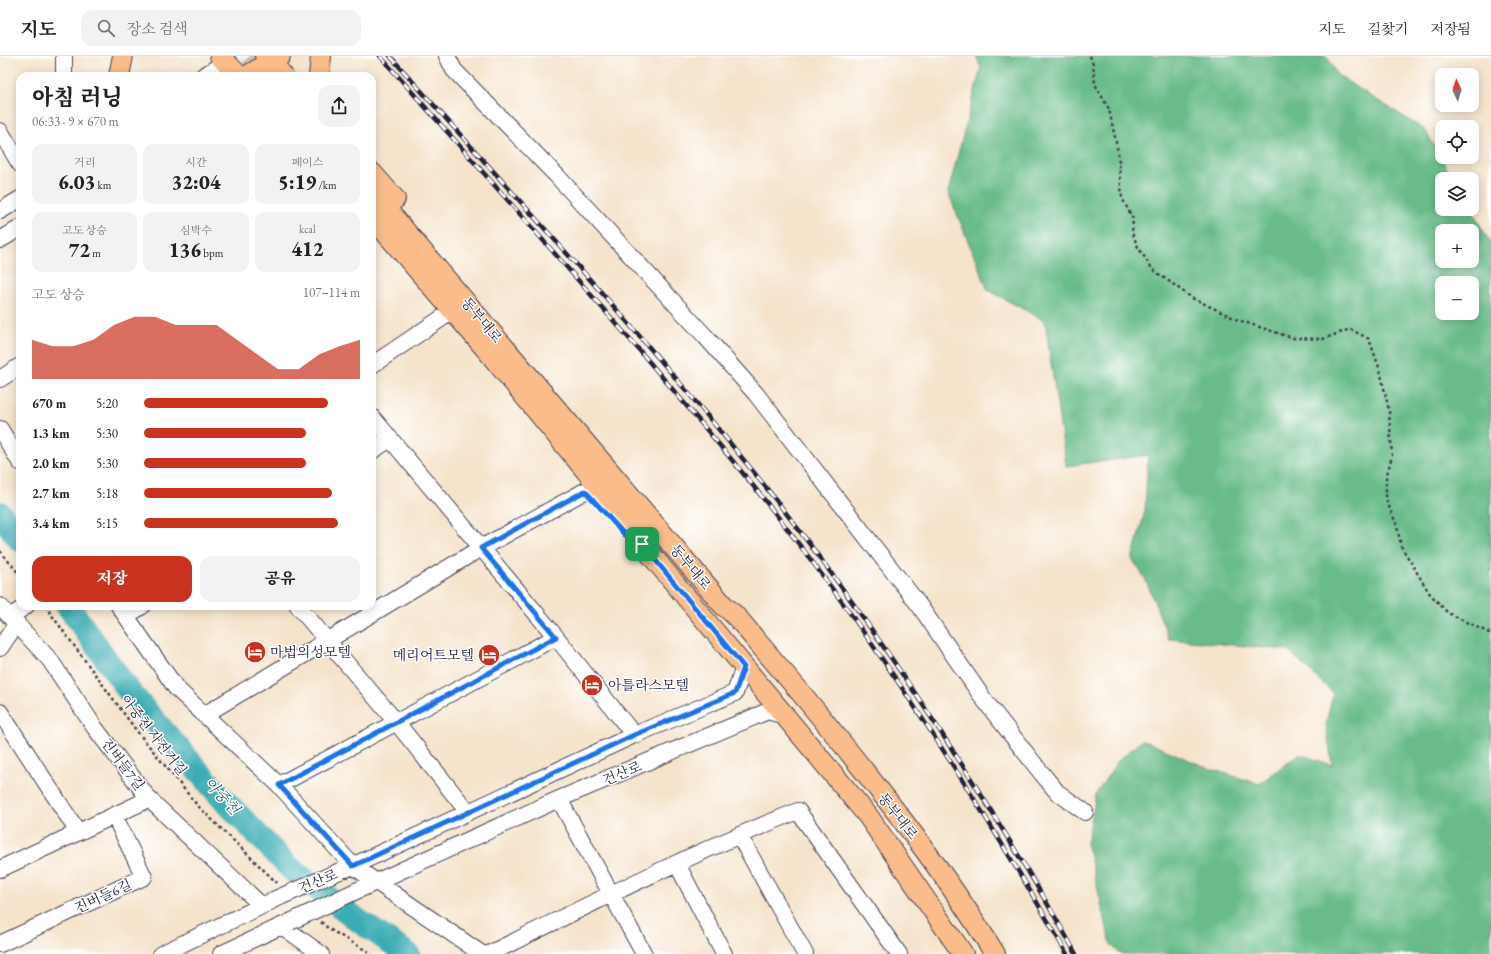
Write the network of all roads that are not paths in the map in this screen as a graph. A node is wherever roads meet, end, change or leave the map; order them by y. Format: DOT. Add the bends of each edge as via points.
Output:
graph roads {
  1 [pos="64,56"];
  2 [pos="123,56"];
  3 [pos="321,56"];
  4 [pos="447,56"];
  5 [pos="227,58"];
  6 [pos="275,62"];
  7 [pos="64,72"];
  8 [pos="119,72"];
  9 [pos="208,72"];
  10 [pos="236,72"];
  11 [pos="255,72"];
  12 [pos="319,72"];
  13 [pos="0,131"];
  14 [pos="16,157"];
  15 [pos="376,178"];
  16 [pos="376,197"];
  17 [pos="16,201"];
  18 [pos="0,211"];
  19 [pos="376,222"];
  20 [pos="16,230"];
  21 [pos="0,240"];
  22 [pos="376,241"];
  23 [pos="442,318"];
  24 [pos="376,362"];
  25 [pos="16,368"];
  26 [pos="0,378"];
  27 [pos="376,422"];
  28 [pos="0,429"];
  29 [pos="390,439"];
  30 [pos="376,448"];
  31 [pos="16,455"];
  32 [pos="585,491"];
  33 [pos="642,544"];
  34 [pos="481,548"];
  35 [pos="19,610"];
  36 [pos="301,610"];
  37 [pos="123,611"];
  38 [pos="735,614"];
  39 [pos="9,616"];
  40 [pos="556,637"];
  41 [pos="327,640"];
  42 [pos="0,648"];
  43 [pos="744,667"];
  44 [pos="0,712"];
  45 [pos="204,715"];
  46 [pos="785,716"];
  47 [pos="397,724"];
  48 [pos="634,735"];
  49 [pos="279,785"];
  50 [pos="149,799"];
  51 [pos="559,799"];
  52 [pos="468,812"];
  53 [pos="1085,812"];
  54 [pos="114,815"];
  55 [pos="78,832"];
  56 [pos="739,835"];
  57 [pos="677,864"];
  58 [pos="0,868"];
  59 [pos="347,869"];
  60 [pos="376,882"];
  61 [pos="611,894"];
  62 [pos="272,898"];
  63 [pos="286,924"];
  64 [pos="0,944"];
  65 [pos="896,953"];
  66 [pos="160,954"];
  67 [pos="221,954"];
  68 [pos="321,954"];
  69 [pos="482,954"];
  70 [pos="488,954"];
  71 [pos="644,954"];
  72 [pos="724,954"];
  73 [pos="805,954"];
  74 [pos="963,954"];
  75 [pos="995,954"];
  1 -- 7 [label="street"];
  2 -- 8 [label="main road"];
  3 -- 12 [label="main road"];
  4 -- 53 [label="street" via="454,70 557,176 756,394 919,605 985,702 1057,792"];
  5 -- 9 [label="street"];
  5 -- 10 [label="main road"];
  6 -- 11 [label="main road"];
  13 -- 14 [label="street"];
  15 -- 38 [label="main road" via="730,599"];
  16 -- 38 [label="main road, 동부대로" via="724,606"];
  17 -- 18 [label="street"];
  19 -- 33 [label="main road, 동부대로" via="485,348 633,528"];
  20 -- 21 [label="street"];
  22 -- 23 [label="main road, 동부대로"];
  23 -- 24 [label="street"];
  23 -- 32 [label="main road, 동부대로"];
  25 -- 26 [label="street"];
  27 -- 29 [label="street"];
  28 -- 31 [label="street"];
  29 -- 30 [label="street"];
  29 -- 34 [label="street"];
  32 -- 33 [label="main road, 동부대로" via="625,535"];
  32 -- 34 [label="street"];
  33 -- 43 [label="main road, 동부대로"];
  34 -- 40 [label="street"];
  34 -- 41 [label="street"];
  35 -- 39 [label="street"];
  36 -- 41 [label="street"];
  37 -- 45 [label="street" via="176,688"];
  38 -- 75 [label="main road, 동부대로" via="857,761 921,845"];
  39 -- 42 [label="street"];
  39 -- 50 [label="street, 진버들7길" via="50,660 95,728"];
  40 -- 47 [label="street"];
  40 -- 48 [label="street"];
  41 -- 45 [label="street"];
  41 -- 47 [label="street"];
  43 -- 46 [label="main road, 동부대로"];
  43 -- 48 [label="street, 건산로" via="735,693"];
  44 -- 55 [label="street"];
  45 -- 49 [label="street"];
  46 -- 51 [label="street, 건산로" via="768,711"];
  46 -- 74 [label="main road, 동부대로" via="868,816"];
  47 -- 49 [label="street"];
  47 -- 52 [label="street"];
  48 -- 52 [label="street, 건산로"];
  49 -- 59 [label="street"];
  50 -- 54 [label="street"];
  50 -- 62 [label="street, 진버들7길"];
  51 -- 60 [label="street, 건산로"];
  51 -- 61 [label="street"];
  52 -- 59 [label="street, 건산로"];
  54 -- 55 [label="street"];
  54 -- 64 [label="street, 진버들6길" via="144,877"];
  55 -- 58 [label="street"];
  56 -- 57 [label="street"];
  56 -- 65 [label="street" via="798,811"];
  56 -- 73 [label="street"];
  57 -- 61 [label="street"];
  57 -- 72 [label="street"];
  59 -- 60 [label="street"];
  59 -- 62 [label="street, 건산로, bridge"];
  60 -- 63 [label="street, 건산로, bridge"];
  60 -- 69 [label="street"];
  61 -- 70 [label="street"];
  61 -- 71 [label="street"];
  62 -- 66 [label="street, 건산로"];
  63 -- 67 [label="street, 건산로"];
  63 -- 68 [label="street"];
}
